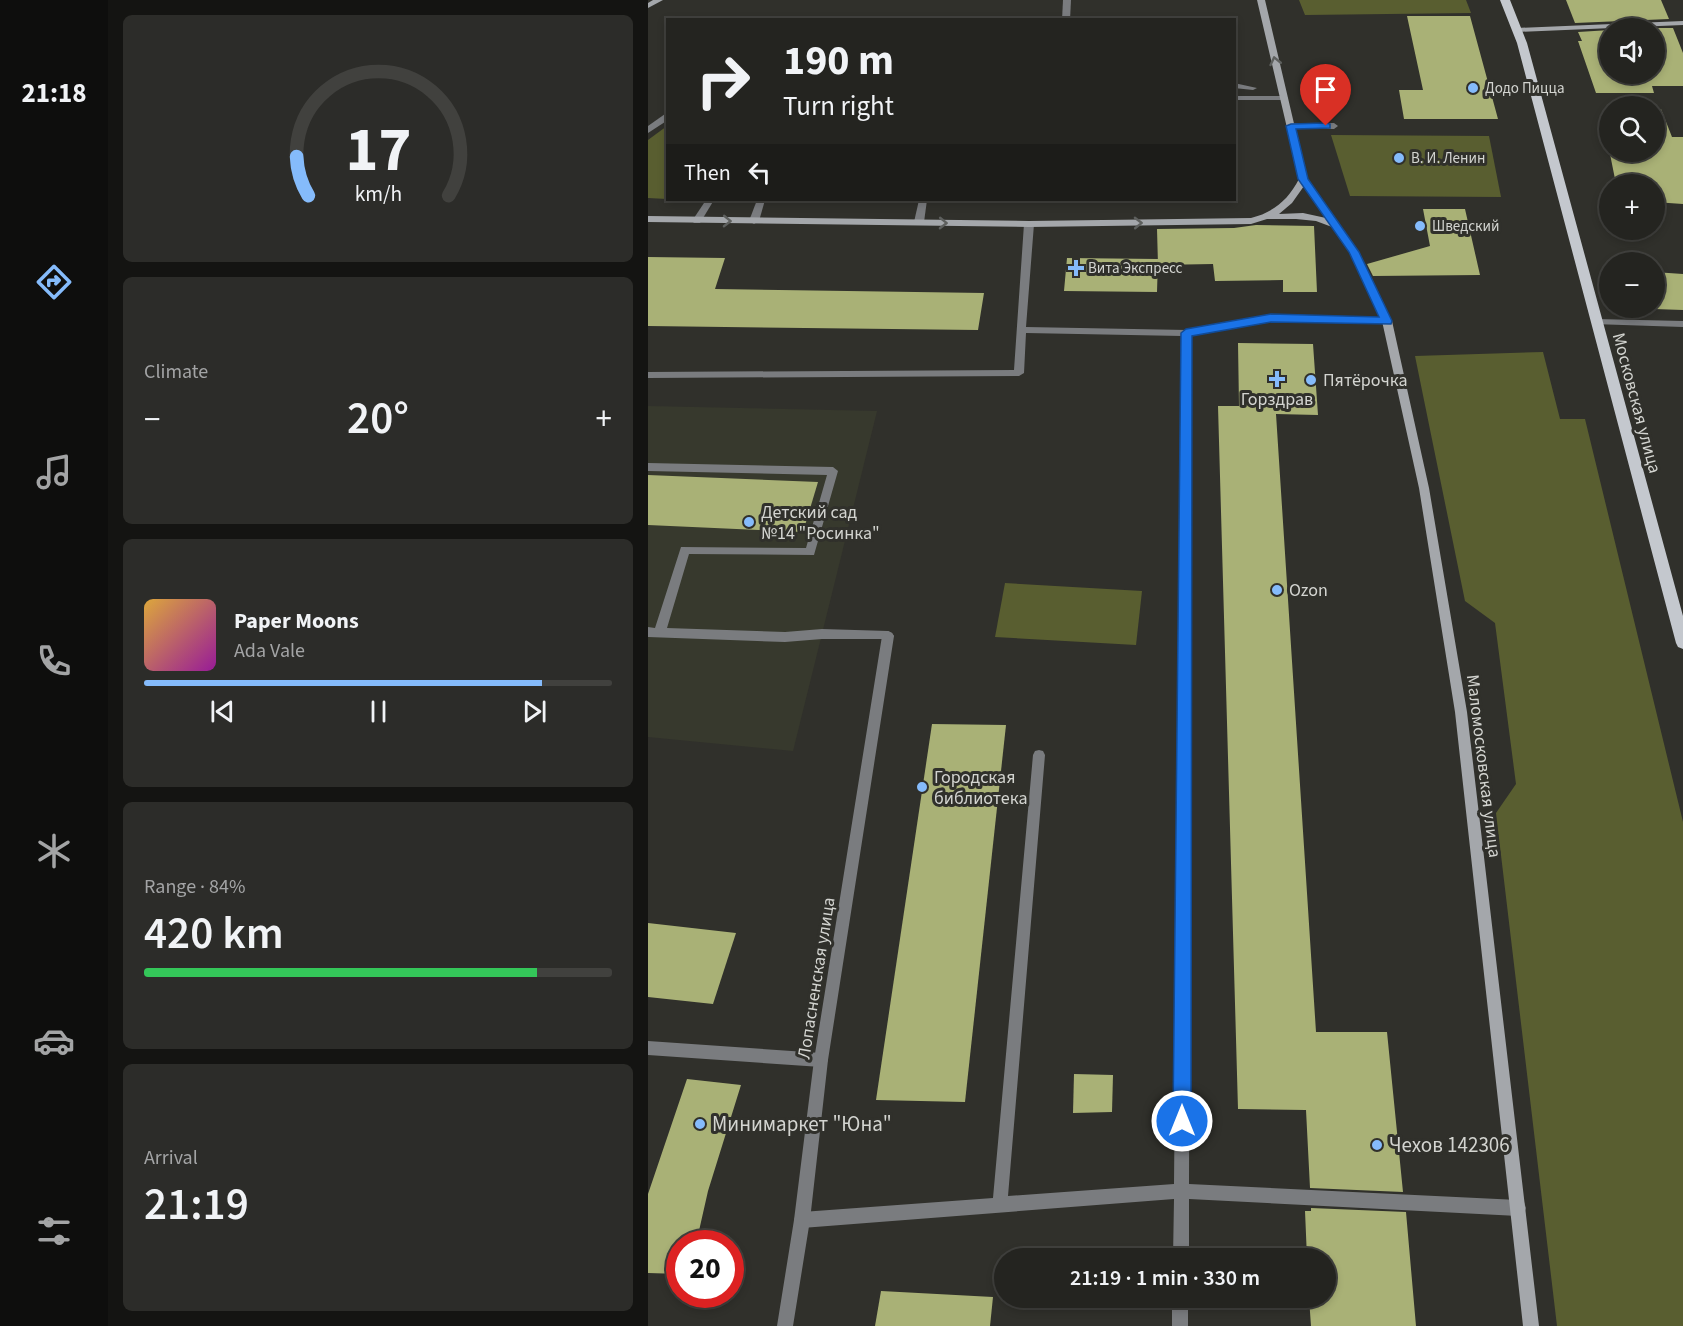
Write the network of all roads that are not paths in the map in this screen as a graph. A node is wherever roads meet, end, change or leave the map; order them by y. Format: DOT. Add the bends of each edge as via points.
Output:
graph roads {
  1 [pos="659,0"];
  2 [pos="1067,0"];
  3 [pos="1261,0"];
  4 [pos="1505,0"];
  5 [pos="648,6"];
  6 [pos="1066,18"];
  7 [pos="1683,23"];
  8 [pos="1517,30"];
  9 [pos="1236,84"];
  10 [pos="1253,88"];
  11 [pos="1236,98"];
  12 [pos="1284,98"];
  13 [pos="666,117"];
  14 [pos="1291,126"];
  15 [pos="1334,126"];
  16 [pos="648,130"];
  17 [pos="1303,179"];
  18 [pos="709,201"];
  19 [pos="761,201"];
  20 [pos="923,201"];
  21 [pos="1269,217"];
  22 [pos="648,219"];
  23 [pos="697,221"];
  24 [pos="754,221"];
  25 [pos="919,222"];
  26 [pos="1029,224"];
  27 [pos="1337,226"];
  28 [pos="1387,321"];
  29 [pos="1596,322"];
  30 [pos="1683,324"];
  31 [pos="1021,330"];
  32 [pos="1186,333"];
  33 [pos="648,375"];
  34 [pos="648,467"];
  35 [pos="654,632"];
  36 [pos="1683,643"];
  37 [pos="1039,755"];
  38 [pos="648,1048"];
  39 [pos="821,1060"];
  40 [pos="1182,1191"];
  41 [pos="1000,1204"];
  42 [pos="1518,1208"];
  43 [pos="802,1220"];
  44 [pos="1181,1248"];
  45 [pos="1180,1308"];
  46 [pos="785,1326"];
  47 [pos="1180,1326"];
  48 [pos="1531,1326"];
  1 -- 5 [label="street"];
  2 -- 6 [label="street"];
  12 -- 3 [label="street, one-way"];
  4 -- 8 [label="main road, Московская улица"];
  7 -- 8 [label="street"];
  8 -- 29 [label="main road, Московская улица"];
  9 -- 10 [label="street"];
  11 -- 12 [label="street"];
  12 -- 14 [label="street"];
  13 -- 16 [label="street"];
  14 -- 15 [label="street"];
  14 -- 17 [label="street"];
  17 -- 21 [label="street" via="1294,198"];
  17 -- 27 [label="street"];
  18 -- 23 [label="street"];
  19 -- 24 [label="street"];
  20 -- 25 [label="street"];
  26 -- 21 [label="street, one-way" via="1251,221"];
  21 -- 27 [label="street" via="1317,217"];
  22 -- 23 [label="street"];
  23 -- 24 [label="street, one-way"];
  24 -- 25 [label="street"];
  25 -- 26 [label="street, one-way"];
  26 -- 31 [label="street"];
  27 -- 28 [label="street, Маломосковская улица"];
  28 -- 32 [label="street" via="1271,318"];
  28 -- 42 [label="street, Маломосковская улица" via="1424,488 1461,712"];
  29 -- 30 [label="street"];
  29 -- 36 [label="main road, Московская улица"];
  31 -- 32 [label="street"];
  31 -- 33 [label="street" via="1019,373"];
  32 -- 40 [label="street"];
  34 -- 35 [label="street" via="833,471 810,552 685,550"];
  35 -- 39 [label="street, Лопасненская улица" via="888,636"];
  37 -- 41 [label="street"];
  38 -- 39 [label="street"];
  39 -- 43 [label="street, Лопасненская улица"];
  40 -- 41 [label="street"];
  40 -- 42 [label="street"];
  40 -- 44 [label="street"];
  41 -- 43 [label="street"];
  42 -- 48 [label="street, Маломосковская улица"];
  43 -- 46 [label="street, Лопасненская улица"];
  45 -- 47 [label="street"];
}
